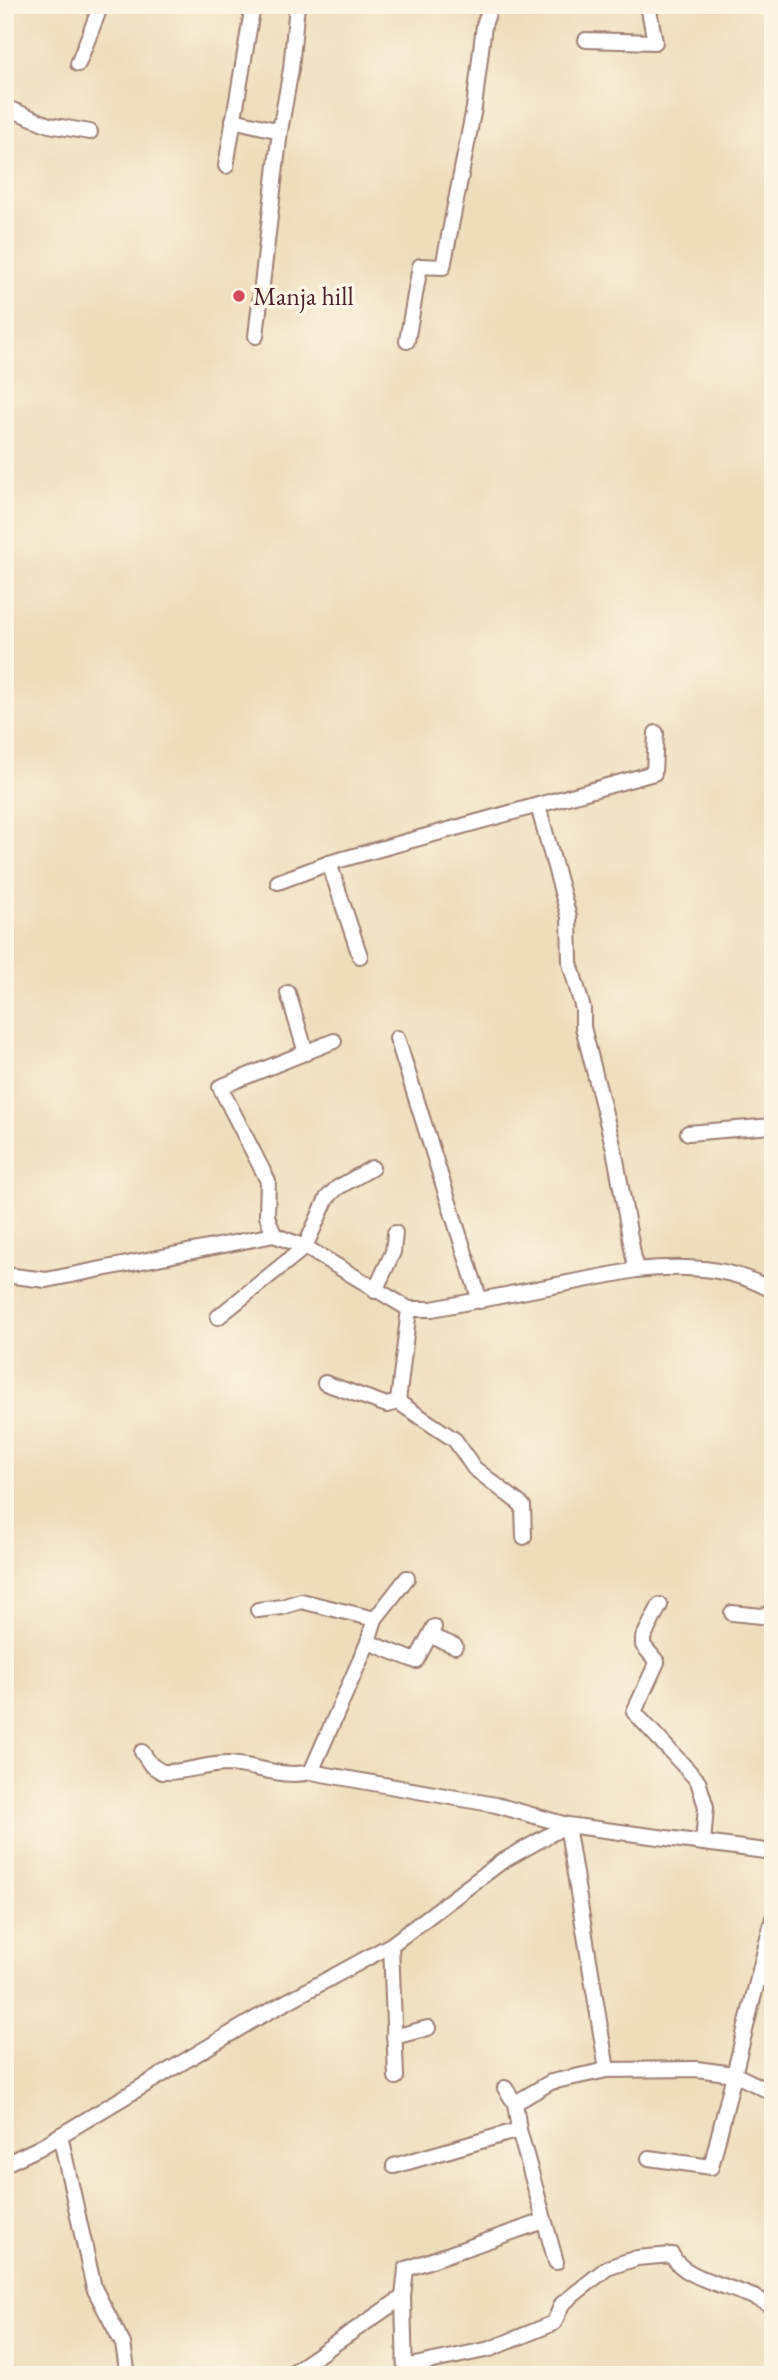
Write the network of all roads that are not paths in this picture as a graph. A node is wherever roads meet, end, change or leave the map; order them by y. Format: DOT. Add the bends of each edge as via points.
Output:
graph roads {
  1 [pos="102,5"];
  2 [pos="253,5"];
  3 [pos="297,5"];
  4 [pos="491,5"];
  5 [pos="648,5"];
  6 [pos="586,40"];
  7 [pos="78,64"];
  8 [pos="5,107"];
  9 [pos="233,120"];
  10 [pos="280,131"];
  11 [pos="90,132"];
  12 [pos="226,166"];
  13 [pos="257,336"];
  14 [pos="407,341"];
  15 [pos="656,733"];
  16 [pos="538,806"];
  17 [pos="328,863"];
  18 [pos="278,882"];
  19 [pos="360,956"];
  20 [pos="288,993"];
  21 [pos="397,1038"];
  22 [pos="334,1041"];
  23 [pos="306,1053"];
  24 [pos="773,1125"];
  25 [pos="688,1133"];
  26 [pos="372,1168"];
  27 [pos="395,1233"];
  28 [pos="274,1235"];
  29 [pos="305,1247"];
  30 [pos="636,1270"];
  31 [pos="5,1275"];
  32 [pos="375,1291"];
  33 [pos="773,1291"];
  34 [pos="480,1301"];
  35 [pos="409,1309"];
  36 [pos="218,1317"];
  37 [pos="325,1383"];
  38 [pos="398,1402"];
  39 [pos="524,1537"];
  40 [pos="407,1578"];
  41 [pos="660,1605"];
  42 [pos="258,1610"];
  43 [pos="732,1613"];
  44 [pos="773,1614"];
  45 [pos="375,1619"];
  46 [pos="368,1642"];
  47 [pos="455,1646"];
  48 [pos="142,1752"];
  49 [pos="311,1772"];
  50 [pos="567,1825"];
  51 [pos="703,1843"];
  52 [pos="773,1852"];
  53 [pos="773,1918"];
  54 [pos="391,1945"];
  55 [pos="428,2028"];
  56 [pos="394,2037"];
  57 [pos="607,2070"];
  58 [pos="734,2074"];
  59 [pos="396,2077"];
  60 [pos="505,2088"];
  61 [pos="773,2094"];
  62 [pos="515,2103"];
  63 [pos="519,2130"];
  64 [pos="60,2135"];
  65 [pos="649,2158"];
  66 [pos="5,2164"];
  67 [pos="394,2166"];
  68 [pos="544,2221"];
  69 [pos="556,2262"];
  70 [pos="403,2297"];
  71 [pos="773,2308"];
  72 [pos="405,2371"];
  73 [pos="128,2375"];
  74 [pos="289,2375"];
  1 -- 7 [label="street"];
  2 -- 9 [label="street"];
  3 -- 10 [label="street"];
  4 -- 14 [label="street" via="443,267 420,266"];
  5 -- 6 [label="street" via="655,42"];
  8 -- 11 [label="street" via="49,125"];
  9 -- 10 [label="street"];
  9 -- 12 [label="street"];
  10 -- 13 [label="street"];
  15 -- 16 [label="street" via="654,773"];
  16 -- 17 [label="street"];
  16 -- 30 [label="street" via="569,918 570,963 614,1149"];
  17 -- 18 [label="street"];
  17 -- 19 [label="street"];
  20 -- 23 [label="street"];
  21 -- 34 [label="street"];
  22 -- 23 [label="street"];
  23 -- 28 [label="street" via="220,1087 268,1181 267,1216"];
  24 -- 25 [label="street"];
  26 -- 29 [label="street" via="327,1198"];
  27 -- 32 [label="street" via="393,1252"];
  28 -- 29 [label="street"];
  28 -- 31 [label="street" via="46,1280"];
  29 -- 32 [label="street"];
  29 -- 36 [label="street"];
  30 -- 33 [label="street" via="711,1268"];
  30 -- 34 [label="street"];
  32 -- 35 [label="street"];
  34 -- 35 [label="street"];
  35 -- 38 [label="street"];
  37 -- 38 [label="street" via="387,1405"];
  38 -- 39 [label="street" via="455,1440 474,1468 523,1506"];
  40 -- 45 [label="street"];
  41 -- 51 [label="street" via="643,1639 657,1662 634,1712 698,1781 706,1807"];
  42 -- 45 [label="street" via="301,1601"];
  43 -- 44 [label="street"];
  45 -- 46 [label="street"];
  46 -- 47 [label="street" via="416,1661 433,1631"];
  46 -- 49 [label="street"];
  48 -- 49 [label="street" via="162,1772 230,1764 298,1775"];
  49 -- 50 [label="street" via="496,1805"];
  50 -- 51 [label="street"];
  50 -- 54 [label="street" via="501,1861"];
  50 -- 57 [label="street"];
  51 -- 52 [label="street"];
  53 -- 58 [label="street"];
  54 -- 56 [label="street"];
  54 -- 64 [label="street" via="255,2019"];
  55 -- 56 [label="street"];
  56 -- 59 [label="street"];
  57 -- 58 [label="street" via="696,2069"];
  57 -- 62 [label="street" via="551,2082"];
  58 -- 61 [label="street"];
  58 -- 65 [label="street" via="711,2167"];
  60 -- 62 [label="street"];
  62 -- 63 [label="street"];
  63 -- 67 [label="street"];
  63 -- 68 [label="street"];
  64 -- 66 [label="street"];
  64 -- 73 [label="street" via="94,2288 123,2344"];
  68 -- 69 [label="street"];
  68 -- 70 [label="street" via="406,2269"];
  70 -- 72 [label="street"];
  70 -- 74 [label="street"];
  71 -- 72 [label="street" via="764,2300 713,2284 675,2263 672,2255 637,2258 607,2267 575,2292 562,2304 554,2323 490,2348"];
}
